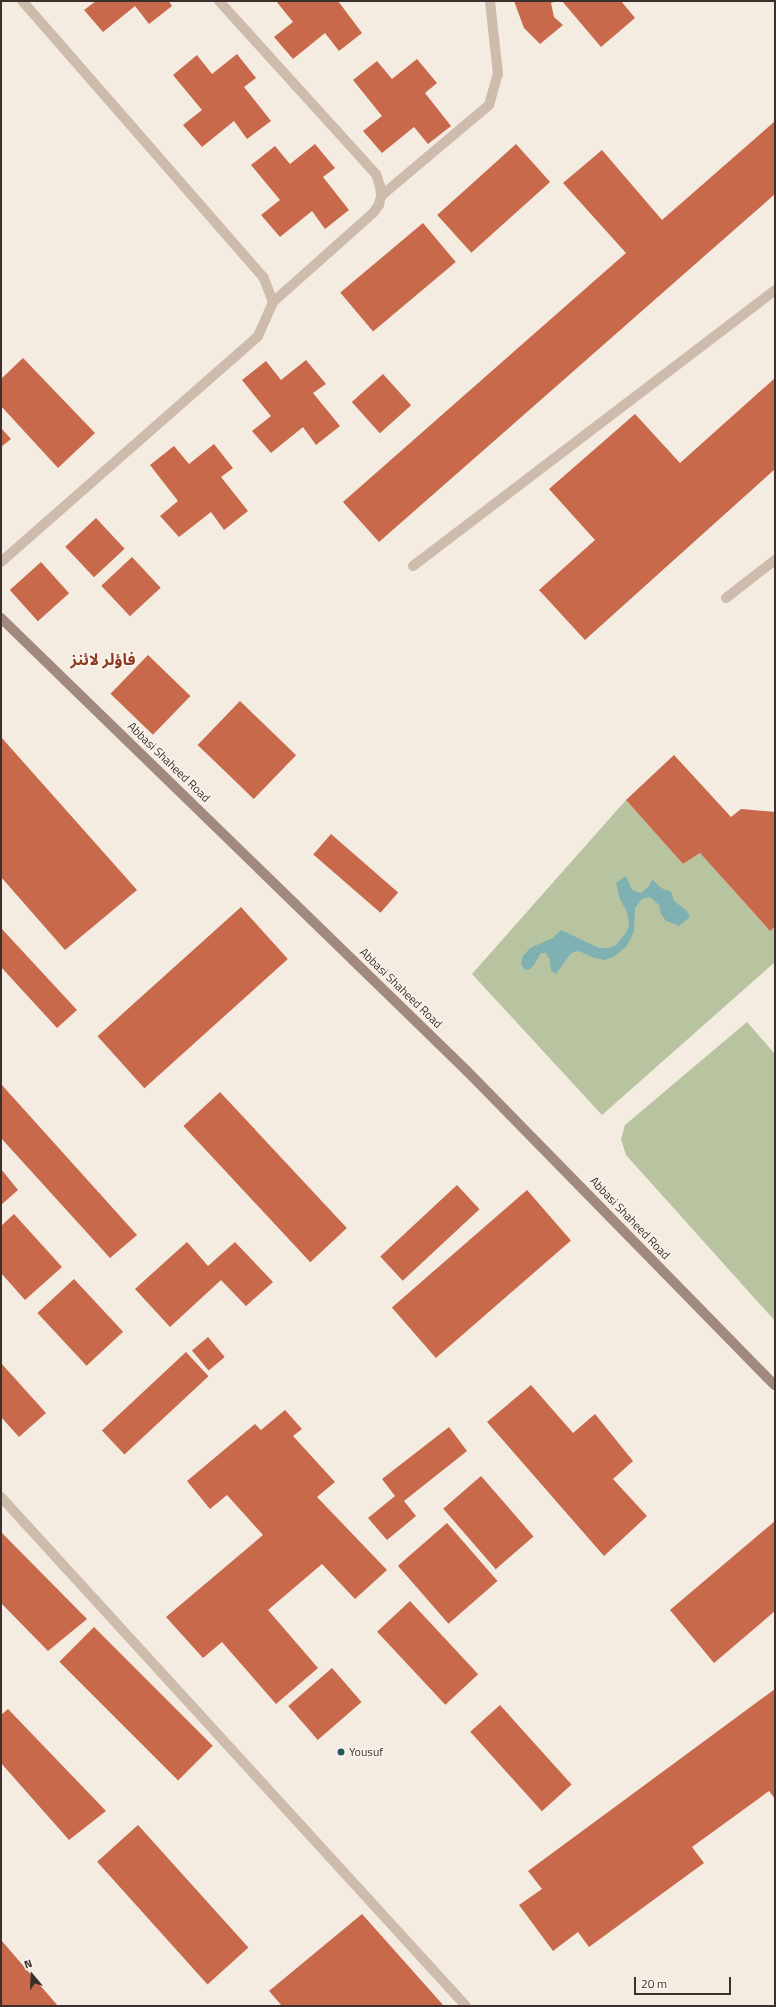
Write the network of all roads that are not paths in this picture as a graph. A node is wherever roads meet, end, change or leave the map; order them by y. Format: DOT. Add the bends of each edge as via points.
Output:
graph roads {
  1 [pos="22,1"];
  2 [pos="219,1"];
  3 [pos="490,1"];
  4 [pos="381,196"];
  5 [pos="775,290"];
  6 [pos="273,302"];
  7 [pos="775,560"];
  8 [pos="1,562"];
  9 [pos="413,566"];
  10 [pos="726,598"];
  11 [pos="1,618"];
  12 [pos="775,1385"];
  13 [pos="1,1497"];
  14 [pos="466,2006"];
  1 -- 6 [label="street" via="264,278"];
  2 -- 4 [label="street" via="376,174"];
  3 -- 4 [label="street" via="498,74 489,106"];
  4 -- 6 [label="street" via="379,205 373,213"];
  5 -- 9 [label="street"];
  6 -- 8 [label="street" via="258,336"];
  7 -- 10 [label="street"];
  11 -- 12 [label="street, Abbasi Shaheed Road" via="467,1070"];
  13 -- 14 [label="street"];
}
